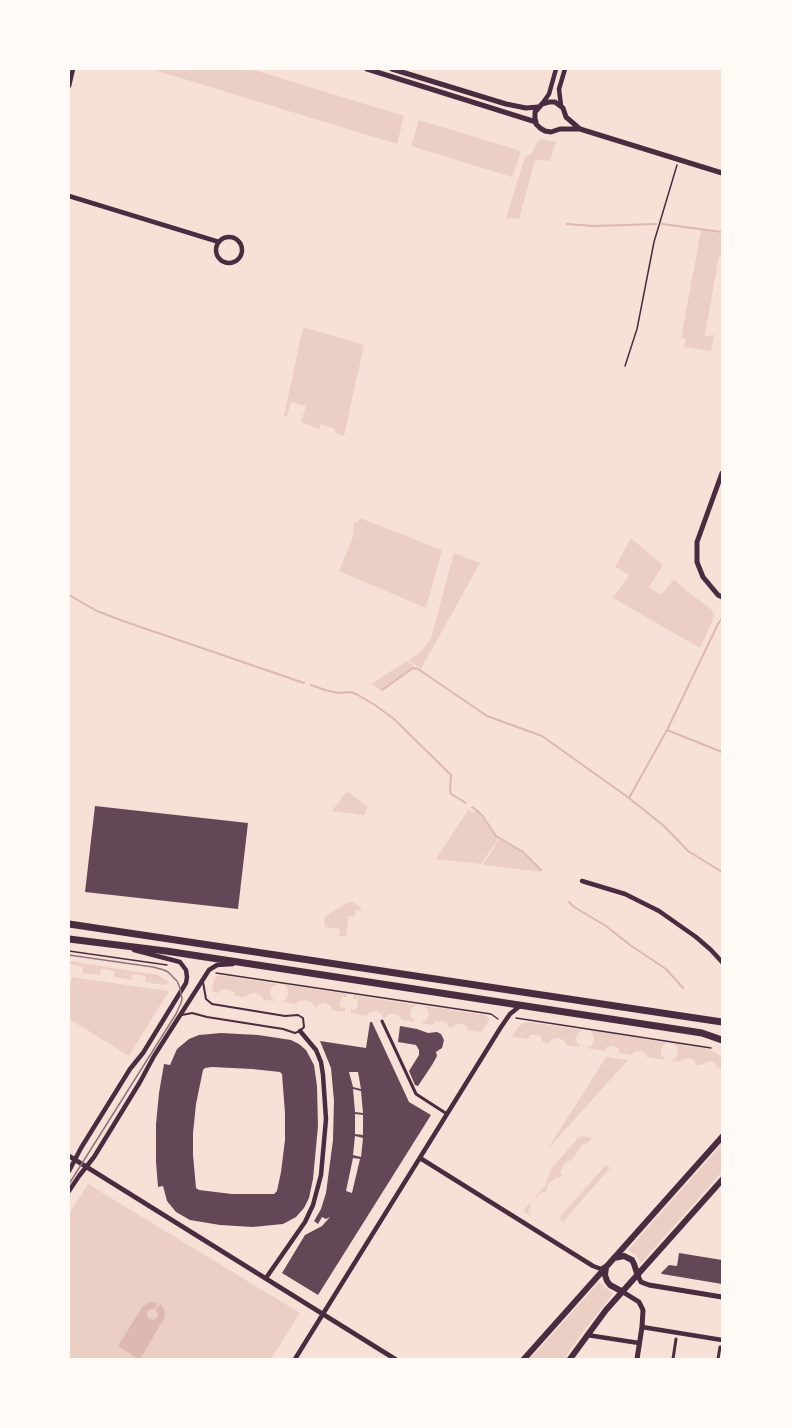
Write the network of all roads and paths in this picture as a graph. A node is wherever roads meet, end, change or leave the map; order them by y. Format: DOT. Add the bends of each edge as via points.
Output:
graph roads {
  1 [pos="74,69"];
  2 [pos="367,69"];
  3 [pos="392,69"];
  4 [pos="556,69"];
  5 [pos="565,69"];
  6 [pos="69,86"];
  7 [pos="540,105"];
  8 [pos="561,106"];
  9 [pos="566,117"];
  10 [pos="536,122"];
  11 [pos="560,129"];
  12 [pos="580,129"];
  13 [pos="679,159"];
  14 [pos="722,173"];
  15 [pos="69,196"];
  16 [pos="219,242"];
  17 [pos="625,366"];
  18 [pos="722,473"];
  19 [pos="722,597"];
  20 [pos="582,881"];
  21 [pos="69,924"];
  22 [pos="69,939"];
  23 [pos="123,946"];
  24 [pos="69,951"];
  25 [pos="722,962"];
  26 [pos="239,964"];
  27 [pos="173,966"];
  28 [pos="205,976"];
  29 [pos="520,1006"];
  30 [pos="177,1019"];
  31 [pos="382,1021"];
  32 [pos="504,1022"];
  33 [pos="722,1022"];
  34 [pos="300,1031"];
  35 [pos="722,1040"];
  36 [pos="711,1048"];
  37 [pos="447,1114"];
  38 [pos="722,1137"];
  39 [pos="69,1156"];
  40 [pos="420,1158"];
  41 [pos="75,1159"];
  42 [pos="87,1166"];
  43 [pos="69,1171"];
  44 [pos="722,1180"];
  45 [pos="69,1191"];
  46 [pos="613,1258"];
  47 [pos="606,1266"];
  48 [pos="638,1276"];
  49 [pos="266,1278"];
  50 [pos="623,1292"];
  51 [pos="722,1297"];
  52 [pos="323,1314"];
  53 [pos="642,1327"];
  54 [pos="587,1335"];
  55 [pos="676,1340"];
  56 [pos="722,1340"];
  57 [pos="639,1343"];
  58 [pos="720,1347"];
  59 [pos="295,1359"];
  60 [pos="395,1359"];
  61 [pos="524,1359"];
  62 [pos="570,1359"];
  63 [pos="637,1359"];
  64 [pos="673,1359"];
  65 [pos="718,1359"];
  1 -- 6 [label="street"];
  2 -- 10 [label="street"];
  3 -- 7 [label="street" via="506,104 526,108"];
  4 -- 7 [label="street" via="549,94"];
  5 -- 8 [label="street" via="559,89"];
  7 -- 8 [label="street" via="552,102"];
  7 -- 10 [label="street"];
  8 -- 9 [label="street"];
  9 -- 11 [label="street"];
  9 -- 12 [label="street"];
  10 -- 11 [label="street" via="545,131"];
  11 -- 12 [label="street"];
  12 -- 13 [label="street"];
  13 -- 14 [label="street"];
  13 -- 17 [label="path" via="654,242 637,329"];
  15 -- 16 [label="street"];
  16 -- 16 [label="street" via="216,248 220,259 232,262 239,258 242,250 238,241 226,237"];
  18 -- 19 [label="street" via="697,542 697,561 703,577"];
  20 -- 25 [label="street" via="625,894 659,911 696,937"];
  21 -- 33 [label="main road"];
  22 -- 23 [label="main road"];
  23 -- 26 [label="main road"];
  23 -- 41 [label="street" via="180,962 186,970 186,983"];
  24 -- 27 [label="path"];
  26 -- 28 [label="street" via="217,965"];
  26 -- 29 [label="main road"];
  28 -- 30 [label="street"];
  28 -- 32 [label="path" via="215,973 491,1014"];
  28 -- 34 [label="lane" via="203,991 212,1004 298,1015 304,1024"];
  29 -- 32 [label="street"];
  29 -- 35 [label="main road" via="702,1033"];
  30 -- 34 [label="lane" via="192,1013"];
  30 -- 42 [label="street"];
  31 -- 37 [label="street" via="416,1094"];
  32 -- 36 [label="path" via="509,1025 518,1018"];
  32 -- 37 [label="street"];
  34 -- 49 [label="street" via="316,1050 323,1075 326,1119 321,1175 310,1212"];
  37 -- 40 [label="street"];
  38 -- 46 [label="main road"];
  39 -- 41 [label="street"];
  40 -- 47 [label="street" via="593,1266"];
  40 -- 52 [label="street"];
  41 -- 42 [label="street"];
  41 -- 43 [label="street"];
  42 -- 45 [label="street"];
  42 -- 49 [label="street"];
  44 -- 48 [label="main road"];
  46 -- 47 [label="main road"];
  46 -- 48 [label="main road" via="629,1258"];
  47 -- 50 [label="main road" via="607,1281"];
  47 -- 61 [label="main road"];
  48 -- 50 [label="main road"];
  48 -- 51 [label="street" via="649,1285"];
  49 -- 52 [label="street"];
  50 -- 53 [label="street" via="642,1306"];
  50 -- 54 [label="main road"];
  52 -- 59 [label="street"];
  52 -- 60 [label="street"];
  53 -- 56 [label="street"];
  53 -- 57 [label="street"];
  54 -- 57 [label="street"];
  54 -- 62 [label="main road"];
  55 -- 64 [label="street"];
  57 -- 63 [label="street"];
  58 -- 65 [label="street"];
}
